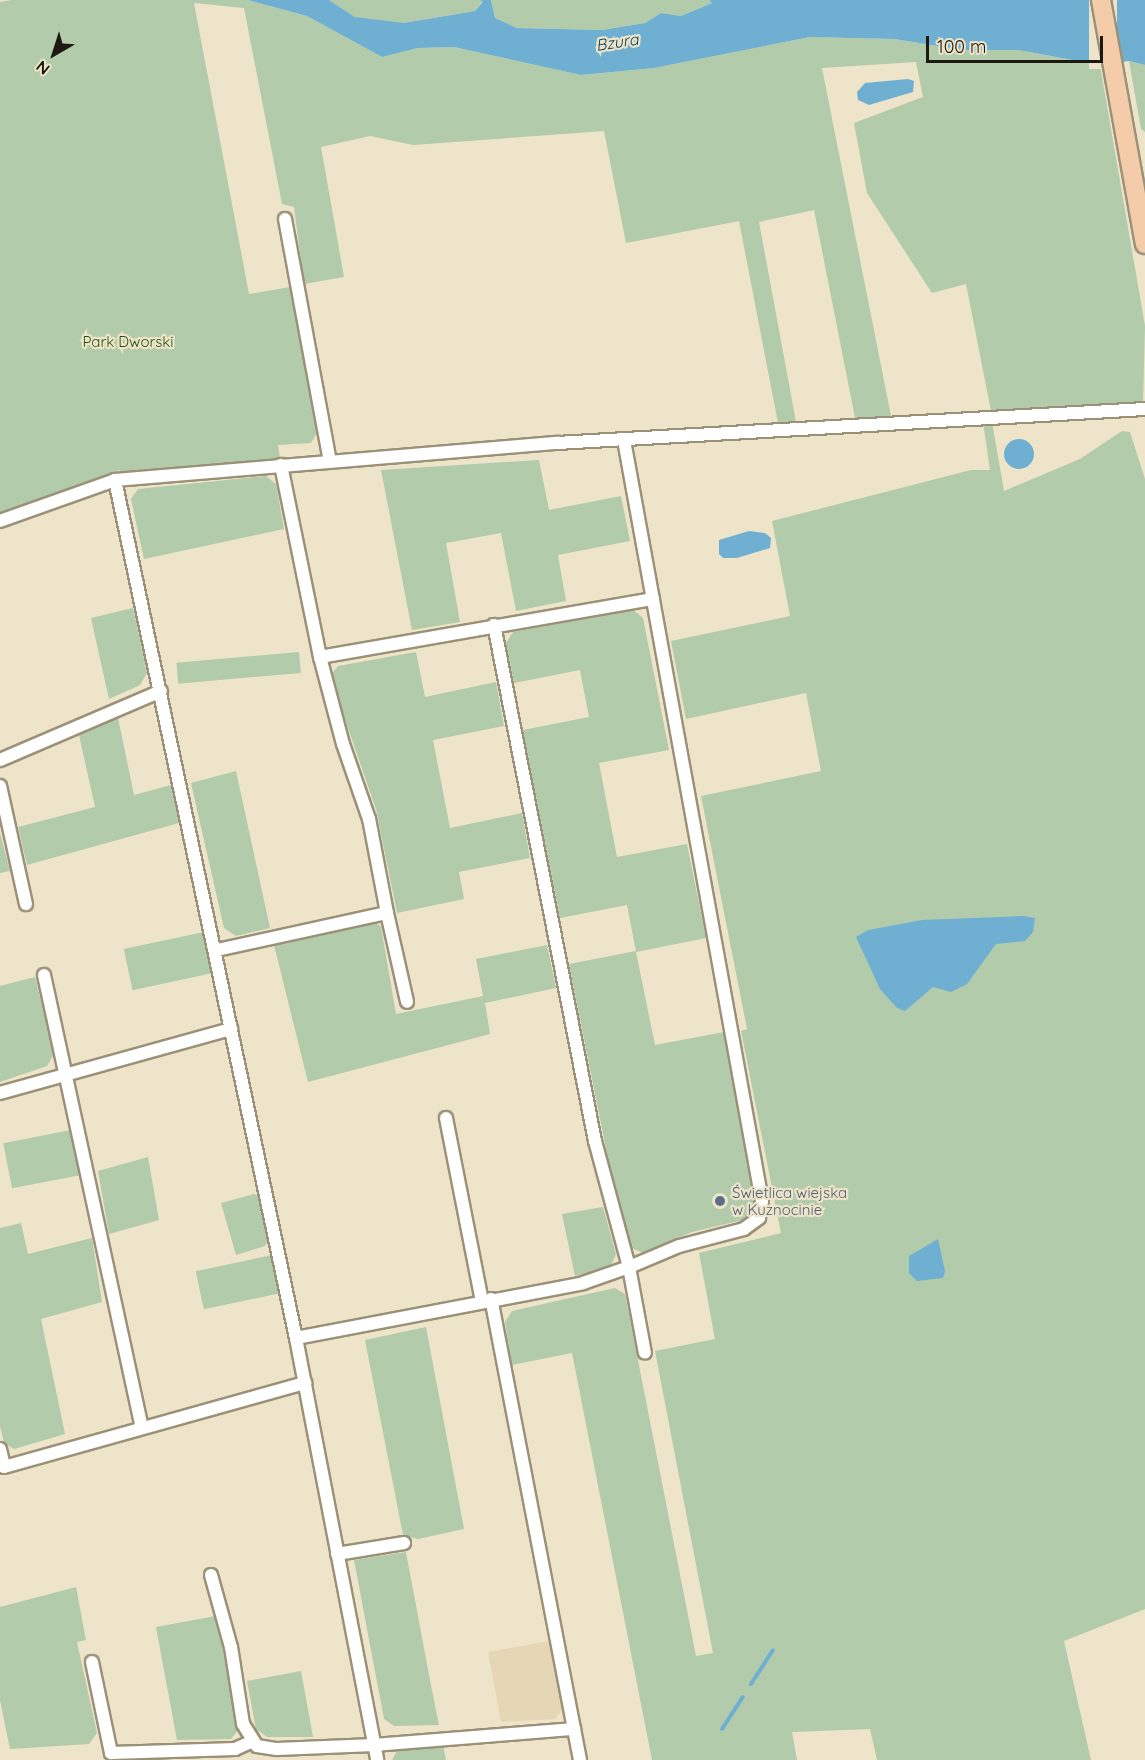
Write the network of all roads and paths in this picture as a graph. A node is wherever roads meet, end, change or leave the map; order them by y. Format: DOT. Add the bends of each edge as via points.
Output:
graph roads {
  1 [pos="1101,0"];
  2 [pos="285,219"];
  3 [pos="1145,244"];
  4 [pos="1145,409"];
  5 [pos="624,440"];
  6 [pos="330,461"];
  7 [pos="281,465"];
  8 [pos="115,480"];
  9 [pos="0,521"];
  10 [pos="653,599"];
  11 [pos="494,625"];
  12 [pos="320,657"];
  13 [pos="161,692"];
  14 [pos="0,760"];
  15 [pos="0,786"];
  16 [pos="26,904"];
  17 [pos="387,913"];
  18 [pos="217,950"];
  19 [pos="44,975"];
  20 [pos="407,1002"];
  21 [pos="231,1029"];
  22 [pos="66,1072"];
  23 [pos="0,1094"];
  24 [pos="446,1118"];
  25 [pos="628,1267"];
  26 [pos="486,1300"];
  27 [pos="296,1338"];
  28 [pos="645,1353"];
  29 [pos="305,1383"];
  30 [pos="142,1428"];
  31 [pos="0,1449"];
  32 [pos="2,1467"];
  33 [pos="404,1543"];
  34 [pos="337,1554"];
  35 [pos="211,1575"];
  36 [pos="92,1662"];
  37 [pos="574,1729"];
  38 [pos="253,1741"];
  39 [pos="374,1745"];
  40 [pos="377,1760"];
  41 [pos="580,1760"];
  1 -- 3 [label="main road"];
  2 -- 6 [label="street"];
  4 -- 5 [label="street"];
  5 -- 6 [label="street"];
  5 -- 10 [label="street"];
  6 -- 7 [label="street"];
  7 -- 8 [label="street"];
  7 -- 12 [label="street"];
  8 -- 9 [label="street"];
  8 -- 13 [label="street"];
  10 -- 11 [label="street"];
  10 -- 25 [label="street" via="762,1201 759,1218 753,1225 679,1246"];
  11 -- 12 [label="street"];
  11 -- 25 [label="street" via="595,1141"];
  12 -- 17 [label="street" via="369,819"];
  13 -- 14 [label="street"];
  13 -- 18 [label="street"];
  15 -- 16 [label="street"];
  17 -- 18 [label="street"];
  17 -- 20 [label="street"];
  18 -- 21 [label="street"];
  19 -- 22 [label="street"];
  21 -- 22 [label="street"];
  21 -- 27 [label="street"];
  22 -- 23 [label="street"];
  22 -- 30 [label="street"];
  24 -- 26 [label="street"];
  25 -- 26 [label="street" via="583,1283"];
  25 -- 28 [label="street"];
  26 -- 27 [label="street"];
  26 -- 37 [label="street"];
  27 -- 29 [label="street"];
  29 -- 30 [label="street"];
  29 -- 34 [label="street"];
  30 -- 32 [label="street"];
  31 -- 32 [label="street"];
  33 -- 34 [label="street"];
  34 -- 39 [label="street"];
  35 -- 38 [label="street" via="231,1647 243,1724"];
  36 -- 38 [label="street" via="111,1753 235,1749"];
  37 -- 39 [label="street"];
  37 -- 41 [label="street"];
  38 -- 39 [label="street" via="257,1746 277,1749"];
  39 -- 40 [label="street"];
}
